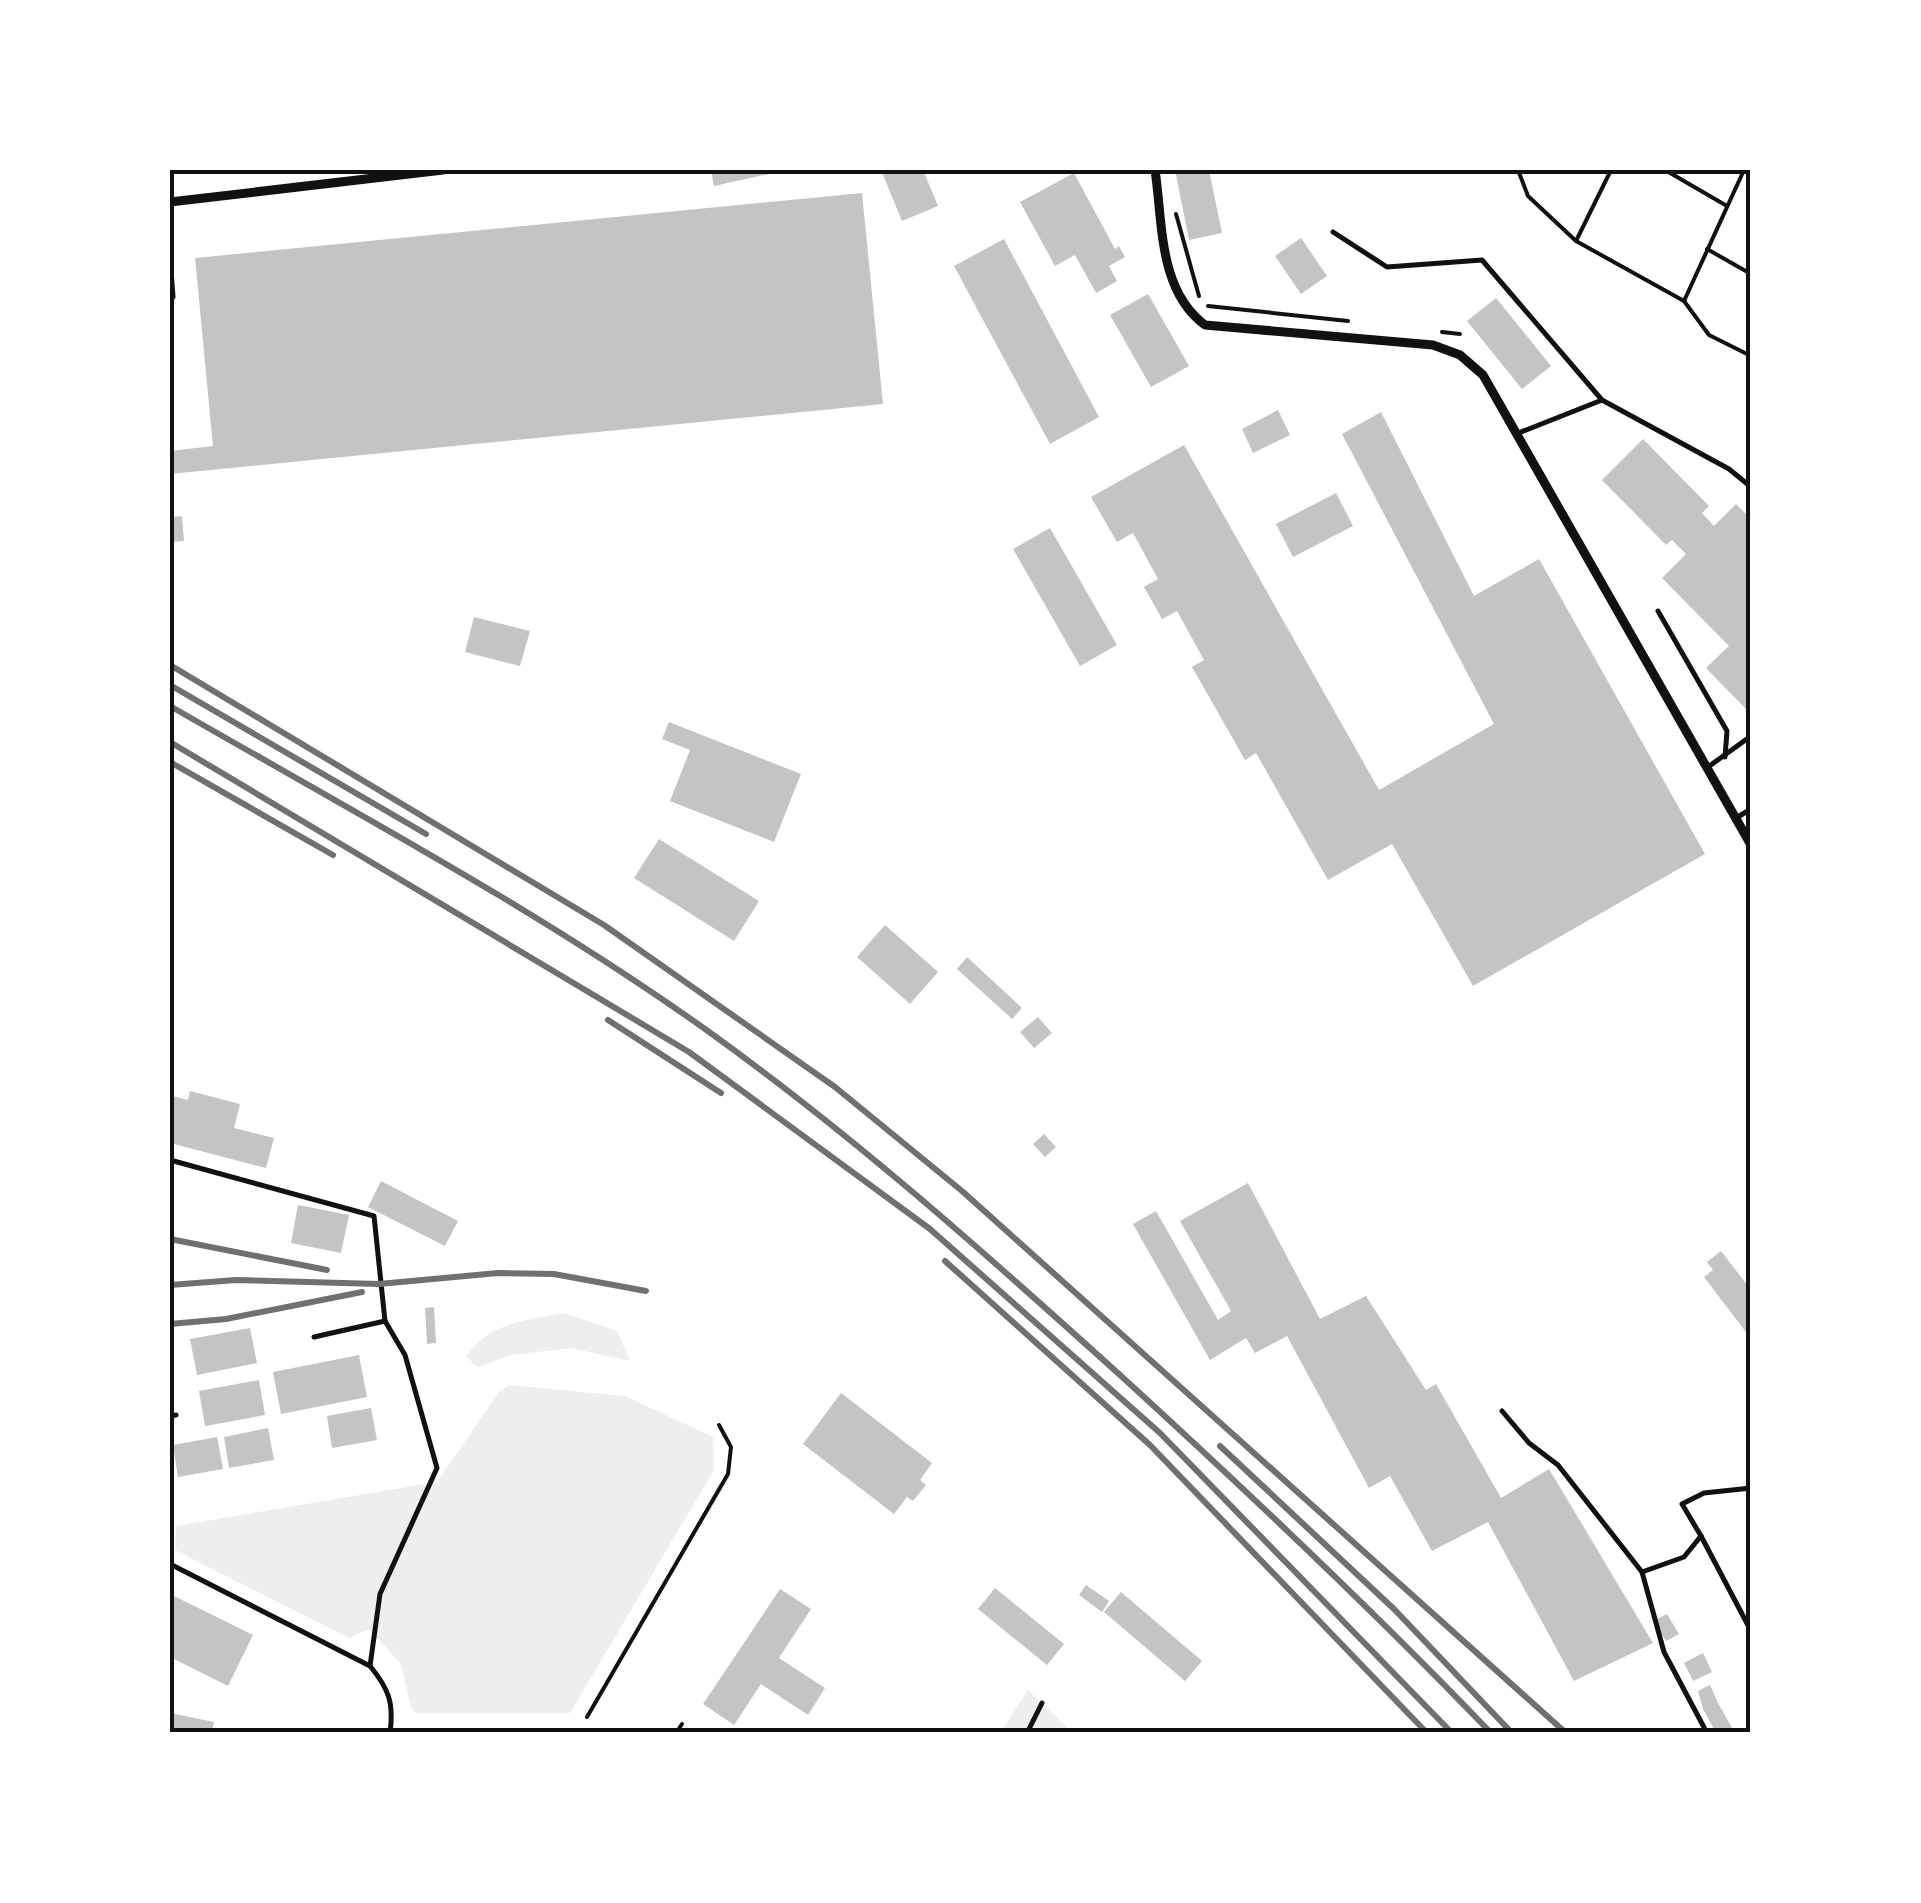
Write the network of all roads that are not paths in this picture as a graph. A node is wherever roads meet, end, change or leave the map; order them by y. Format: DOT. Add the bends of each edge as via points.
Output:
graph roads {
  1 [pos="444,170"];
  2 [pos="1156,170"];
  3 [pos="391,174"];
  4 [pos="170,202"];
  5 [pos="1332,232"];
  6 [pos="170,257"];
  7 [pos="173,297"];
  8 [pos="1602,400"];
  9 [pos="1516,434"];
  10 [pos="1751,487"];
  11 [pos="1658,611"];
  12 [pos="1751,736"];
  13 [pos="1726,757"];
  14 [pos="1708,767"];
  15 [pos="1751,808"];
  16 [pos="1736,818"];
  17 [pos="1751,845"];
  18 [pos="170,1160"];
  19 [pos="386,1322"];
  20 [pos="314,1338"];
  21 [pos="1502,1412"];
  22 [pos="1751,1488"];
  23 [pos="1701,1536"];
  24 [pos="170,1564"];
  25 [pos="1642,1572"];
  26 [pos="1751,1631"];
  27 [pos="370,1666"];
  28 [pos="1042,1703"];
  29 [pos="584,1732"];
  30 [pos="390,1733"];
  31 [pos="498,1733"];
  32 [pos="1028,1733"];
  33 [pos="1707,1733"];
  1 -- 3 [label="street"];
  2 -- 9 [label="street" via="1168,269 1176,293 1197,319 1228,330 1434,344 1482,375"];
  3 -- 4 [label="street"];
  5 -- 8 [label="lane" via="1387,267 1482,260"];
  6 -- 7 [label="lane"];
  8 -- 9 [label="lane"];
  8 -- 10 [label="lane"];
  9 -- 14 [label="street"];
  11 -- 13 [label="lane" via="1727,731"];
  12 -- 13 [label="lane"];
  13 -- 14 [label="lane"];
  14 -- 16 [label="street"];
  15 -- 16 [label="lane"];
  16 -- 17 [label="street"];
  18 -- 19 [label="lane" via="374,1216"];
  19 -- 20 [label="lane"];
  19 -- 27 [label="lane" via="405,1355 436,1468 380,1594"];
  21 -- 25 [label="lane" via="1558,1465"];
  22 -- 23 [label="lane" via="1704,1493 1682,1504"];
  23 -- 25 [label="lane" via="1684,1558"];
  23 -- 26 [label="lane"];
  24 -- 27 [label="lane"];
  25 -- 33 [label="lane" via="1664,1652"];
  27 -- 30 [label="lane" via="394,1708"];
  28 -- 32 [label="lane"];
  29 -- 31 [label="street"];
}
